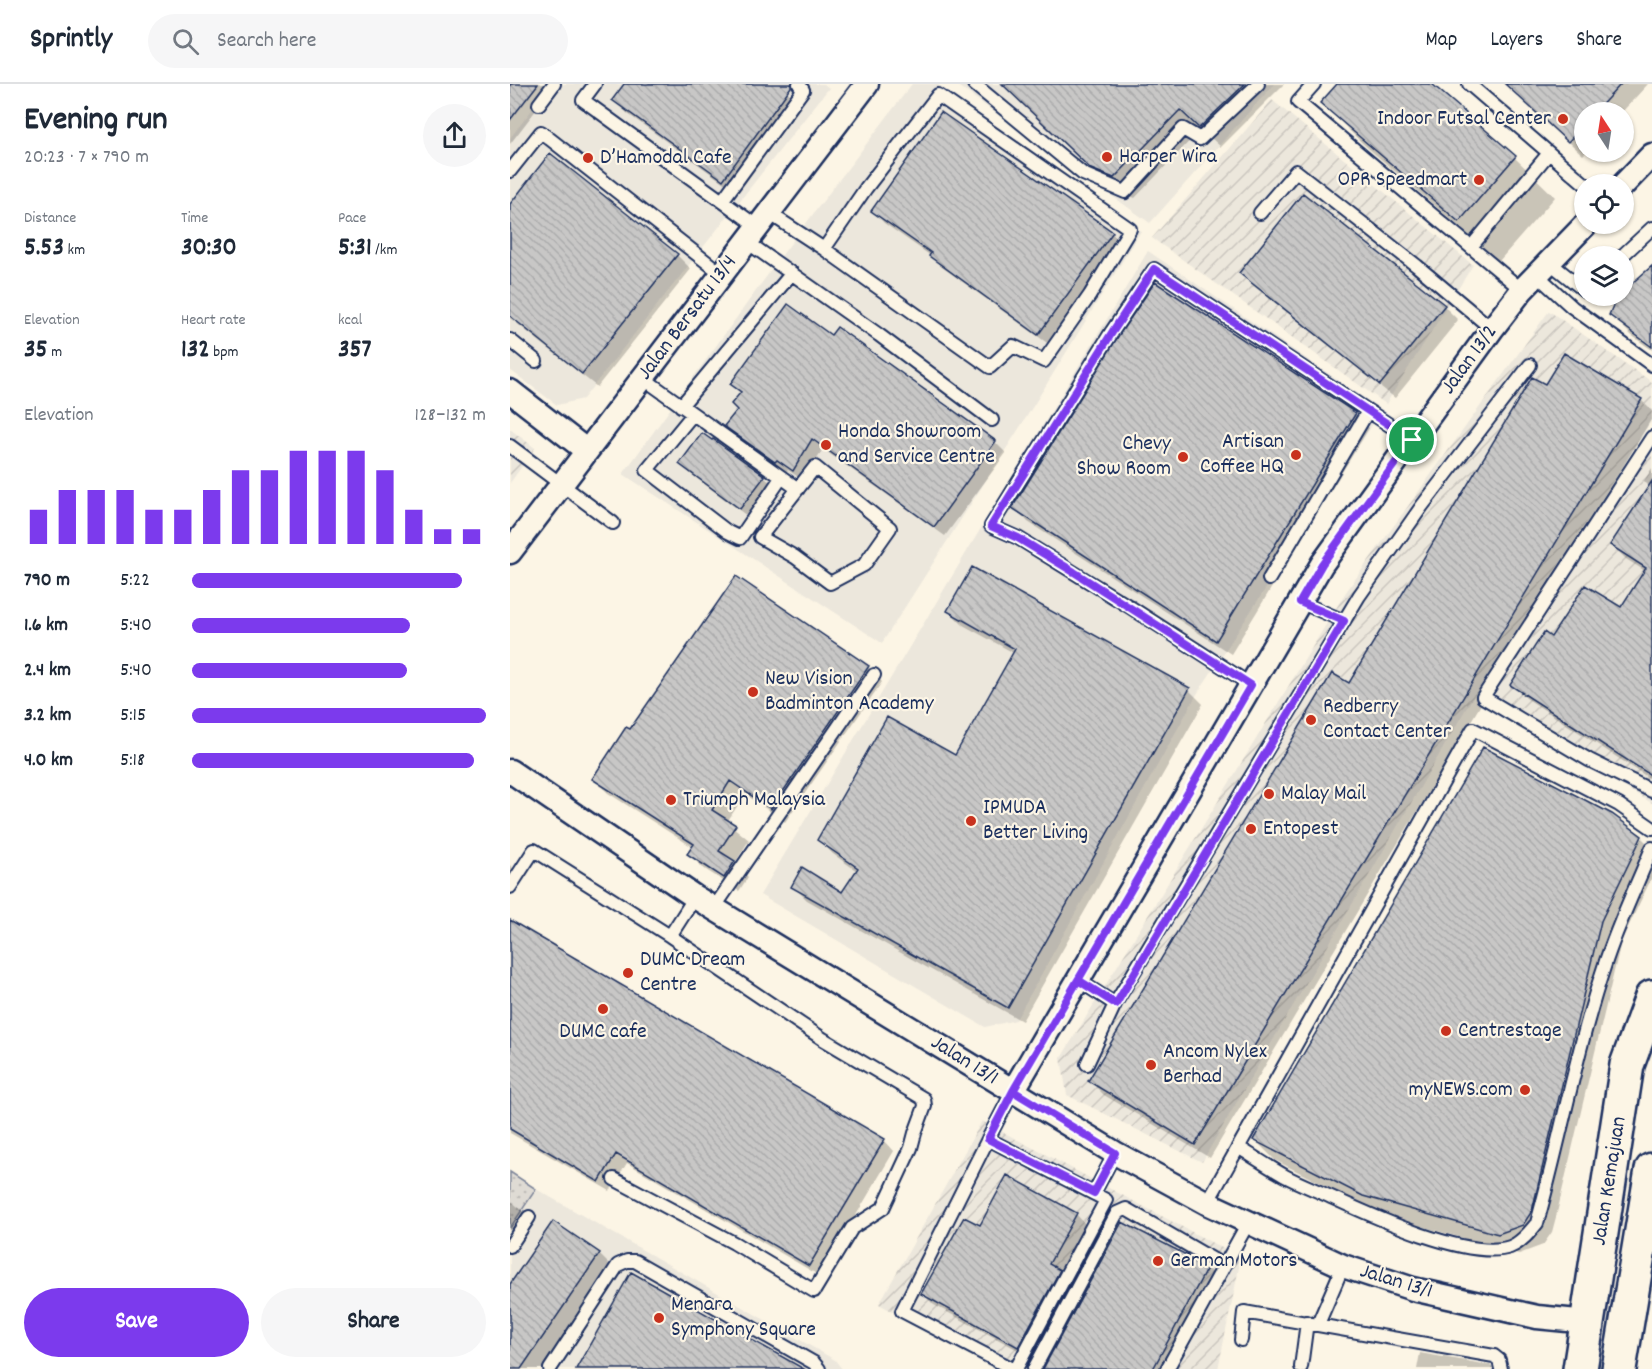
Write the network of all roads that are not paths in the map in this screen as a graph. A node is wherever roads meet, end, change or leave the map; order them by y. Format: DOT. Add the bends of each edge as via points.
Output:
graph roads {
  1 [pos="554,84"];
  2 [pos="595,84"];
  3 [pos="799,84"];
  4 [pos="867,84"];
  5 [pos="974,84"];
  6 [pos="1258,84"];
  7 [pos="1314,84"];
  8 [pos="1469,84"];
  9 [pos="539,104"];
  10 [pos="1549,153"];
  11 [pos="1652,155"];
  12 [pos="510,171"];
  13 [pos="1634,174"];
  14 [pos="1574,175"];
  15 [pos="722,201"];
  16 [pos="1260,213"];
  17 [pos="758,227"];
  18 [pos="1652,228"];
  19 [pos="1576,234"];
  20 [pos="1633,246"];
  21 [pos="1471,247"];
  22 [pos="824,249"];
  23 [pos="792,273"];
  24 [pos="722,274"];
  25 [pos="1536,275"];
  26 [pos="1574,287"];
  27 [pos="1492,329"];
  28 [pos="510,340"];
  29 [pos="536,361"];
  30 [pos="1530,365"];
  31 [pos="1652,365"];
  32 [pos="643,378"];
  33 [pos="510,391"];
  34 [pos="681,406"];
  35 [pos="1368,411"];
  36 [pos="693,414"];
  37 [pos="992,420"];
  38 [pos="1652,437"];
  39 [pos="1412,440"];
  40 [pos="510,446"];
  41 [pos="587,451"];
  42 [pos="781,478"];
  43 [pos="561,484"];
  44 [pos="798,489"];
  45 [pos="613,523"];
  46 [pos="510,552"];
  47 [pos="1269,579"];
  48 [pos="1300,602"];
  49 [pos="1344,621"];
  50 [pos="874,675"];
  51 [pos="1251,685"];
  52 [pos="510,771"];
  53 [pos="1652,791"];
  54 [pos="1652,828"];
  55 [pos="1652,848"];
  56 [pos="510,887"];
  57 [pos="695,897"];
  58 [pos="714,908"];
  59 [pos="670,936"];
  60 [pos="1078,980"];
  61 [pos="1651,1000"];
  62 [pos="1116,1004"];
  63 [pos="1087,1064"];
  64 [pos="1013,1091"];
  65 [pos="988,1139"];
  66 [pos="1238,1148"];
  67 [pos="1115,1153"];
  68 [pos="1652,1170"];
  69 [pos="614,1179"];
  70 [pos="1094,1193"];
  71 [pos="1207,1203"];
  72 [pos="529,1216"];
  73 [pos="1248,1223"];
  74 [pos="510,1246"];
  75 [pos="1224,1266"];
  76 [pos="1343,1266"];
  77 [pos="1312,1323"];
  78 [pos="1588,1323"];
  79 [pos="1241,1340"];
  80 [pos="1301,1367"];
  81 [pos="550,1369"];
  82 [pos="819,1369"];
  83 [pos="1014,1369"];
  84 [pos="1034,1369"];
  85 [pos="1167,1369"];
  86 [pos="1501,1369"];
  87 [pos="1580,1369"];
  88 [pos="1619,1369"];
  1 -- 9 [label="lane"];
  2 -- 15 [label="lane" via="583,100"];
  3 -- 15 [label="lane" via="803,90"];
  4 -- 17 [label="street, Jalan Bersatu 13/4"];
  5 -- 6 [label="lane" via="1083,174 1125,192 1183,129 1200,140"];
  7 -- 21 [label="lane" via="1298,102"];
  8 -- 10 [label="lane"];
  10 -- 14 [label="lane"];
  10 -- 21 [label="lane"];
  11 -- 13 [label="street"];
  12 -- 24 [label="lane" via="542,132"];
  15 -- 17 [label="lane"];
  16 -- 27 [label="lane" via="1296,171"];
  17 -- 22 [label="lane"];
  17 -- 23 [label="lane"];
  17 -- 24 [label="street, Jalan Bersatu 13/4"];
  18 -- 20 [label="lane"];
  19 -- 25 [label="street, Jalan 13/2"];
  21 -- 25 [label="lane"];
  22 -- 22 [label="lane" via="990,367 1012,346 1044,361 1130,229 938,95"];
  23 -- 34 [label="lane"];
  23 -- 37 [label="lane"];
  24 -- 32 [label="street, Jalan Bersatu 13/4"];
  25 -- 26 [label="lane"];
  25 -- 27 [label="street, Jalan 13/2"];
  25 -- 31 [label="lane" via="1572,307"];
  27 -- 39 [label="street, Jalan 13/2"];
  28 -- 29 [label="lane"];
  30 -- 49 [label="lane" via="1422,506"];
  32 -- 34 [label="lane"];
  32 -- 41 [label="street, Jalan Bersatu 13/4"];
  33 -- 41 [label="street"];
  34 -- 36 [label="lane"];
  35 -- 39 [label="lane"];
  35 -- 47 [label="lane"];
  35 -- 51 [label="lane" via="1154,269 991,526 1028,544"];
  36 -- 42 [label="lane"];
  36 -- 42 [label="lane" via="647,470 728,532 740,538"];
  38 -- 53 [label="lane" via="1483,697 1589,760"];
  39 -- 48 [label="street, Jalan 13/2" via="1322,564"];
  40 -- 43 [label="lane"];
  41 -- 43 [label="street, Jalan Bersatu 13/4"];
  42 -- 44 [label="lane"];
  43 -- 45 [label="lane"];
  43 -- 46 [label="street, Jalan Bersatu 13/4"];
  44 -- 44 [label="lane" via="815,467 890,528 864,565 830,583 760,537"];
  48 -- 49 [label="lane"];
  48 -- 51 [label="street, Jalan 13/2"];
  49 -- 62 [label="lane"];
  50 -- 58 [label="lane"];
  51 -- 60 [label="street, Jalan 13/2"];
  52 -- 57 [label="street, Jalan 13/1"];
  54 -- 66 [label="lane" via="1619,805 1473,729"];
  55 -- 66 [label="lane" via="1604,966 1537,1223 1520,1241 1510,1247 1480,1248 1389,1224 1286,1177"];
  56 -- 59 [label="lane" via="534,850"];
  57 -- 58 [label="street, Jalan 13/1"];
  57 -- 59 [label="lane"];
  58 -- 64 [label="street, Jalan 13/1"];
  59 -- 69 [label="lane" via="823,1039 924,1099 925,1106 911,1148 883,1208 852,1228 814,1291"];
  60 -- 62 [label="lane"];
  60 -- 64 [label="street, Jalan 13/2"];
  61 -- 78 [label="main road, Jalan Kemajuan" via="1628,1065"];
  62 -- 63 [label="lane"];
  64 -- 65 [label="lane"];
  64 -- 67 [label="street, Jalan 13/1"];
  65 -- 70 [label="lane"];
  65 -- 83 [label="lane" via="902,1311"];
  66 -- 71 [label="lane"];
  67 -- 70 [label="lane"];
  67 -- 71 [label="street, Jalan 13/1"];
  68 -- 88 [label="main road, Jalan Kemajuan"];
  70 -- 83 [label="lane" via="1106,1200"];
  71 -- 73 [label="street, Jalan 13/1"];
  72 -- 74 [label="lane"];
  73 -- 75 [label="lane"];
  73 -- 76 [label="street, Jalan 13/1"];
  75 -- 84 [label="lane" via="1126,1209 1117,1213"];
  75 -- 85 [label="lane"];
  76 -- 77 [label="lane"];
  76 -- 78 [label="street, Jalan 13/1" via="1477,1305"];
  77 -- 79 [label="lane" via="1244,1312"];
  77 -- 80 [label="lane"];
  77 -- 86 [label="lane" via="1494,1356"];
  78 -- 87 [label="main road, Jalan Kemajuan"];
  81 -- 82 [label="lane" via="618,1265 635,1260"];
}
